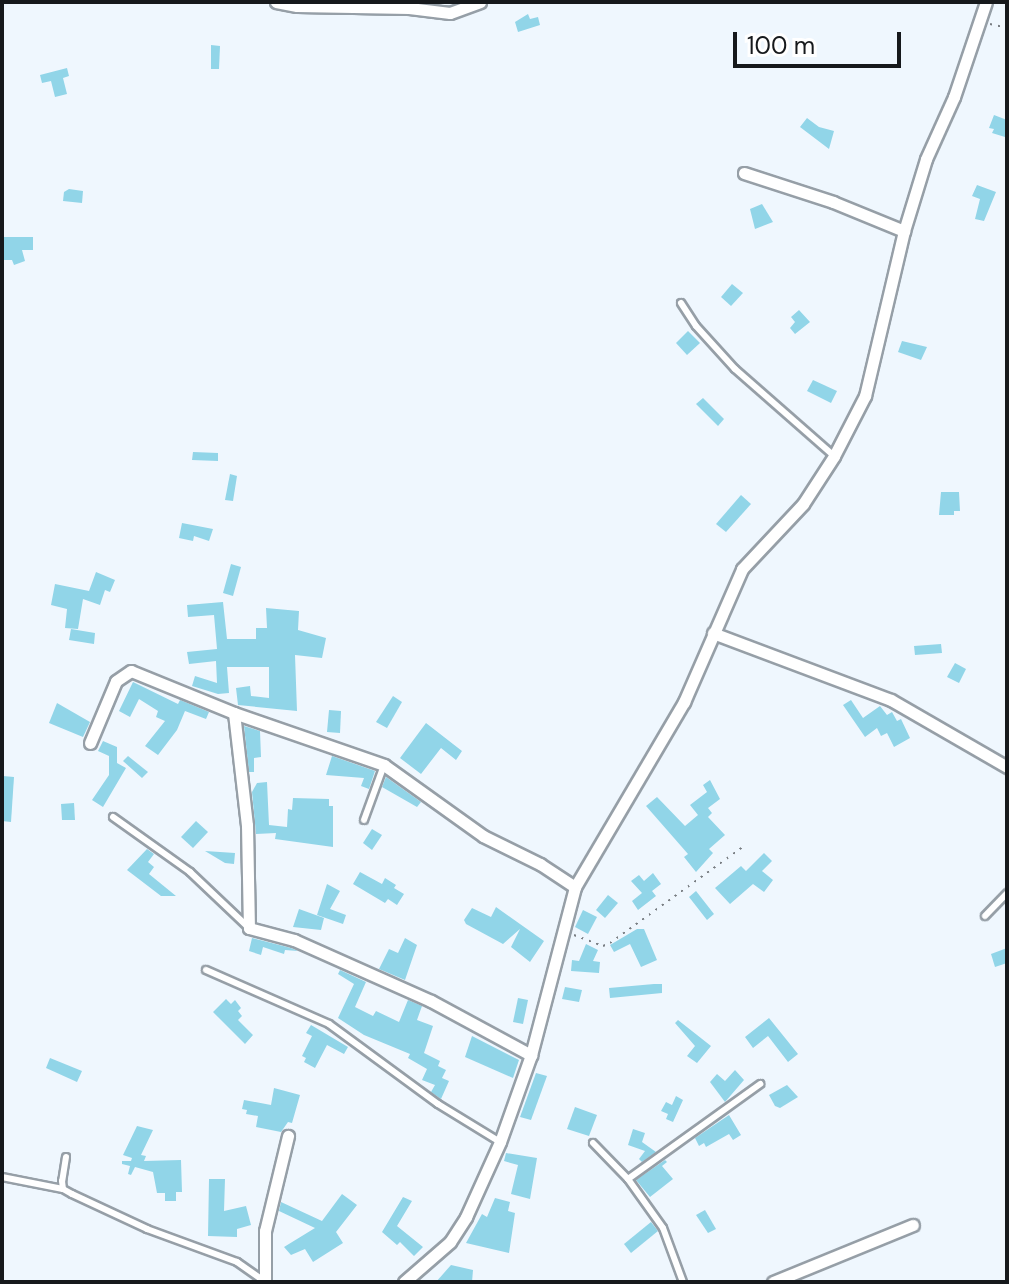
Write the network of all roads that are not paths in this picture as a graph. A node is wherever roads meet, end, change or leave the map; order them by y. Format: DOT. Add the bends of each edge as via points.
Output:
graph roads {
  1 [pos="276,2"];
  2 [pos="480,2"];
  3 [pos="986,2"];
  4 [pos="744,173"];
  5 [pos="904,231"];
  6 [pos="681,303"];
  7 [pos="834,456"];
  8 [pos="713,633"];
  9 [pos="234,713"];
  10 [pos="90,743"];
  11 [pos="384,765"];
  12 [pos="1007,767"];
  13 [pos="113,817"];
  14 [pos="364,820"];
  15 [pos="575,887"];
  16 [pos="1007,893"];
  17 [pos="985,916"];
  18 [pos="249,928"];
  19 [pos="206,970"];
  20 [pos="531,1055"];
  21 [pos="760,1084"];
  22 [pos="288,1136"];
  23 [pos="500,1142"];
  24 [pos="593,1143"];
  25 [pos="66,1157"];
  26 [pos="2,1177"];
  27 [pos="628,1179"];
  28 [pos="63,1189"];
  29 [pos="913,1225"];
  30 [pos="264,1282"];
  31 [pos="404,1282"];
  32 [pos="683,1282"];
  33 [pos="773,1282"];
  1 -- 2 [label="street" via="450,13"];
  3 -- 5 [label="street"];
  4 -- 5 [label="street"];
  5 -- 7 [label="street" via="865,396"];
  6 -- 7 [label="lane" via="735,369"];
  7 -- 8 [label="street" via="803,504 742,569"];
  8 -- 12 [label="street" via="891,700"];
  8 -- 15 [label="street" via="684,702"];
  9 -- 10 [label="street" via="131,671 116,681"];
  9 -- 11 [label="street"];
  9 -- 18 [label="street" via="247,825"];
  11 -- 14 [label="lane"];
  11 -- 15 [label="street" via="483,836"];
  13 -- 18 [label="lane" via="190,872"];
  15 -- 20 [label="street"];
  16 -- 17 [label="lane"];
  18 -- 20 [label="street" via="294,940 431,1001"];
  19 -- 23 [label="lane" via="329,1024"];
  20 -- 23 [label="street"];
  21 -- 27 [label="lane"];
  22 -- 30 [label="street" via="265,1231"];
  23 -- 31 [label="street" via="450,1242"];
  24 -- 27 [label="lane"];
  25 -- 28 [label="lane"];
  26 -- 28 [label="lane"];
  27 -- 32 [label="lane" via="663,1228"];
  28 -- 30 [label="lane" via="147,1229 237,1262"];
  29 -- 33 [label="street"];
}
